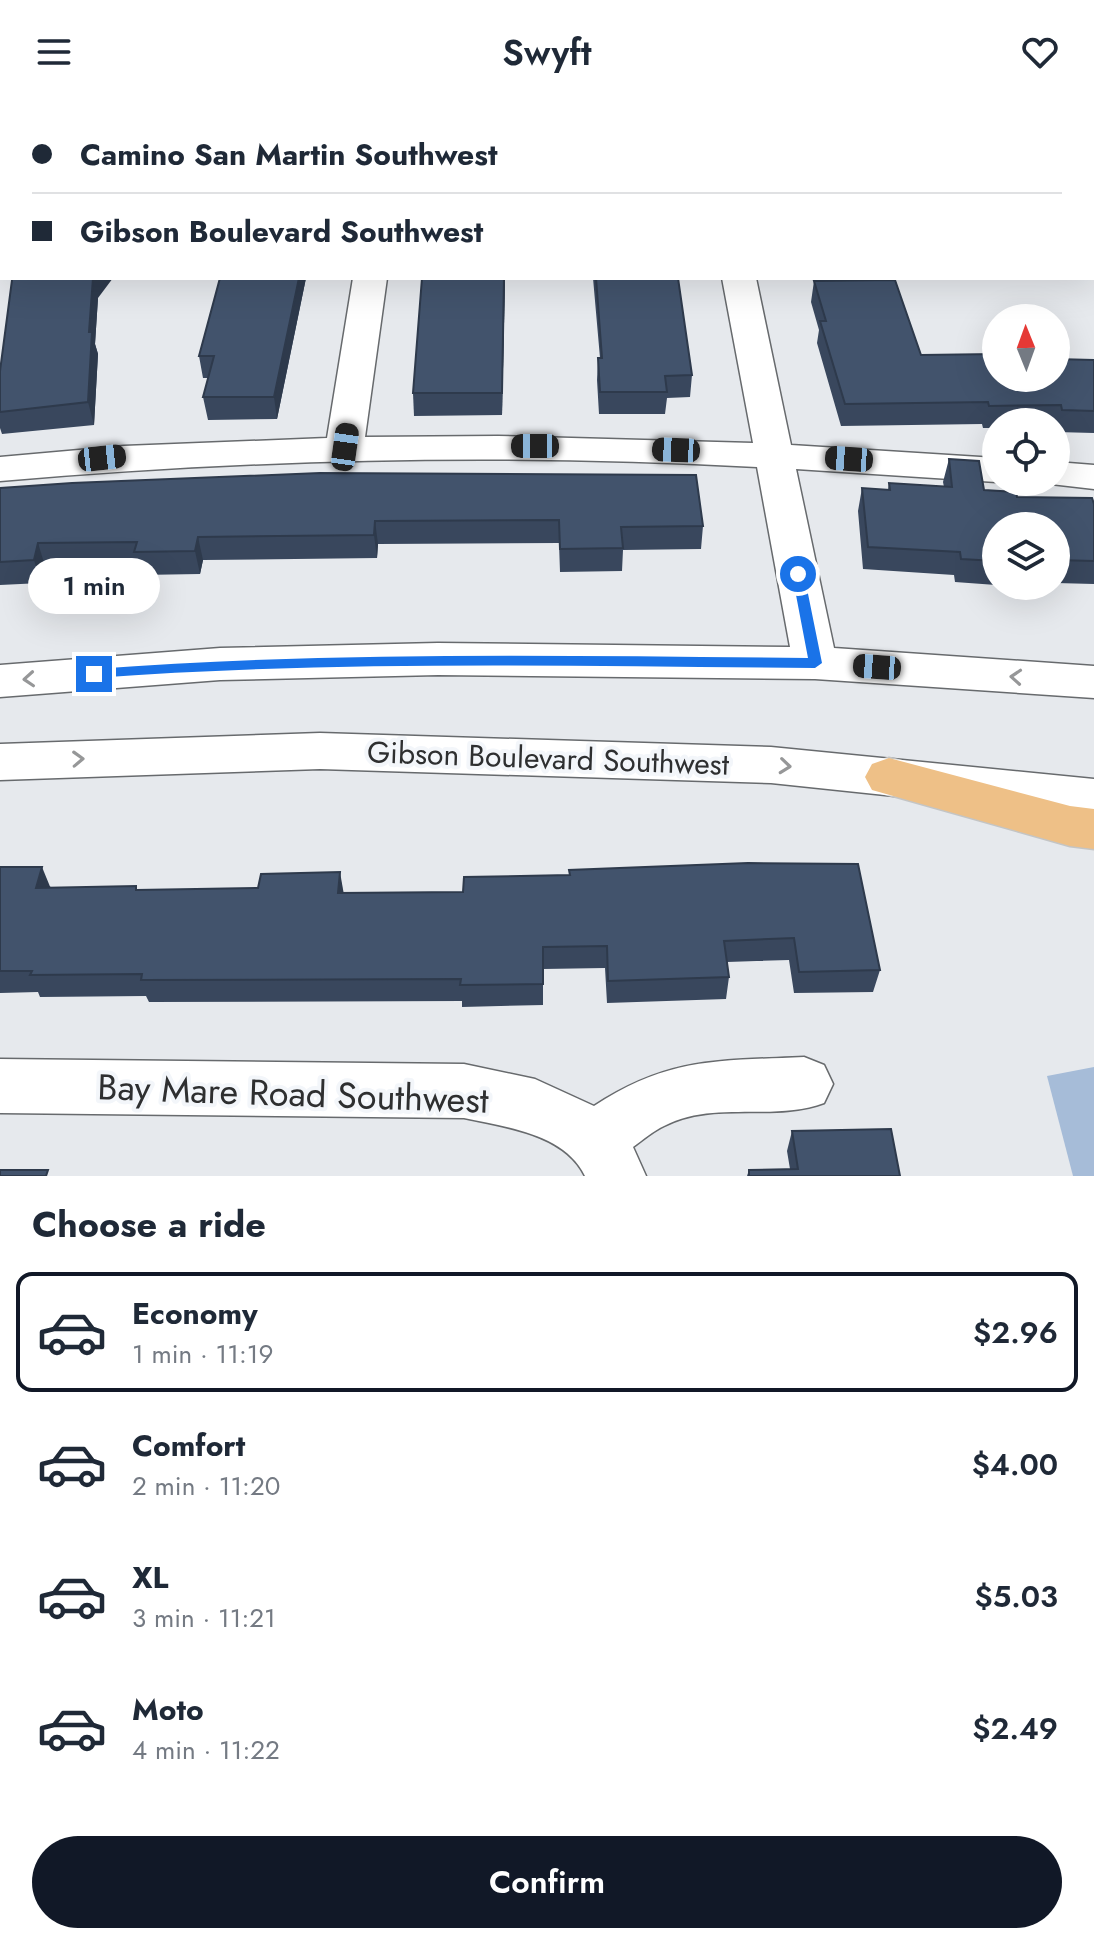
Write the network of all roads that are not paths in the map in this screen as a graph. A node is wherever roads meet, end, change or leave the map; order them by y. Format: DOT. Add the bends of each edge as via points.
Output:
graph roads {
  1 [pos="370,280"];
  2 [pos="739,280"];
  3 [pos="345,447"];
  4 [pos="775,454"];
  5 [pos="0,469"];
  6 [pos="982,469"];
  7 [pos="1070,475"];
  8 [pos="1094,477"];
  9 [pos="815,663"];
  10 [pos="0,681"];
  11 [pos="1094,682"];
  12 [pos="0,762"];
  13 [pos="889,777"];
  14 [pos="1094,798"];
  15 [pos="1094,829"];
  16 [pos="804,1084"];
  17 [pos="0,1086"];
  18 [pos="606,1157"];
  1 -- 3 [label="street"];
  2 -- 4 [label="street"];
  3 -- 4 [label="street" via="567,446"];
  3 -- 5 [label="street" via="128,456"];
  4 -- 6 [label="street"];
  4 -- 9 [label="street"];
  7 -- 8 [label="street"];
  9 -- 10 [label="street, one-way" via="298,662"];
  11 -- 9 [label="street, one-way"];
  12 -- 13 [label="street, Gibson Boulevard Southwest, one-way" via="320,751 771,765"];
  13 -- 14 [label="street, Gibson Boulevard Southwest"];
  13 -- 15 [label="main road"];
  16 -- 18 [label="street, Bay Mare Road Southwest" via="702,1088 650,1102"];
  17 -- 18 [label="street, Bay Mare Road Southwest" via="464,1091 535,1106"];
}
